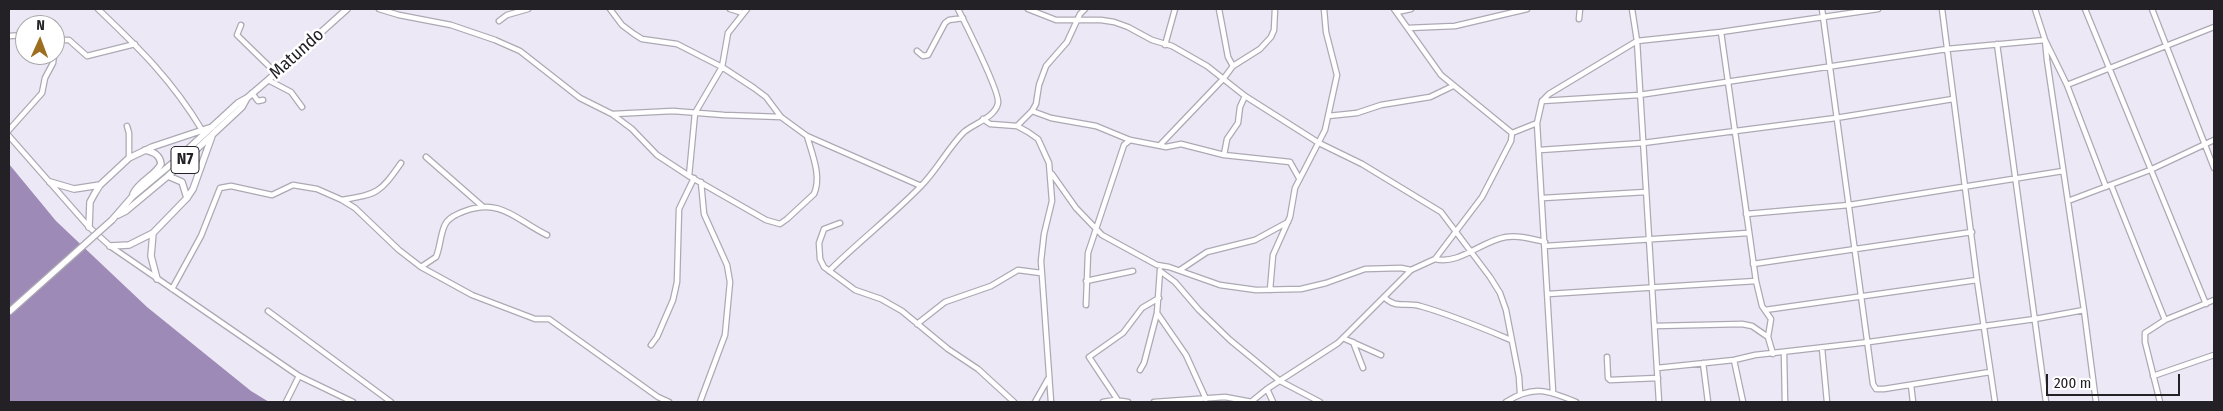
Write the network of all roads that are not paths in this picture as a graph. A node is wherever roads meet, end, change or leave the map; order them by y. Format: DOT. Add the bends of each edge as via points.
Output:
graph roads {
  1 [pos="98,9"];
  2 [pos="346,9"];
  3 [pos="379,9"];
  4 [pos="528,9"];
  5 [pos="610,9"];
  6 [pos="730,9"];
  7 [pos="747,9"];
  8 [pos="958,9"];
  9 [pos="1028,9"];
  10 [pos="1075,9"];
  11 [pos="1086,9"];
  12 [pos="1175,9"];
  13 [pos="1219,9"];
  14 [pos="1275,9"];
  15 [pos="1324,9"];
  16 [pos="1411,9"];
  17 [pos="1527,9"];
  18 [pos="1580,9"];
  19 [pos="1632,9"];
  20 [pos="1822,9"];
  21 [pos="1878,9"];
  22 [pos="1942,9"];
  23 [pos="2035,9"];
  24 [pos="2085,9"];
  25 [pos="2152,9"];
  26 [pos="1396,10"];
  27 [pos="743,13"];
  28 [pos="1080,14"];
  29 [pos="1823,16"];
  30 [pos="963,18"];
  31 [pos="1579,20"];
  32 [pos="499,21"];
  33 [pos="1077,21"];
  34 [pos="241,25"];
  35 [pos="2214,27"];
  36 [pos="1408,28"];
  37 [pos="1721,32"];
  38 [pos="65,40"];
  39 [pos="2045,40"];
  40 [pos="1637,41"];
  41 [pos="135,44"];
  42 [pos="1997,44"];
  43 [pos="1165,45"];
  44 [pos="2166,45"];
  45 [pos="1947,49"];
  46 [pos="917,51"];
  47 [pos="52,65"];
  48 [pos="1233,66"];
  49 [pos="722,67"];
  50 [pos="1830,67"];
  51 [pos="2109,70"];
  52 [pos="276,73"];
  53 [pos="1224,78"];
  54 [pos="268,80"];
  55 [pos="1728,82"];
  56 [pos="2067,85"];
  57 [pos="1453,86"];
  58 [pos="252,93"];
  59 [pos="1639,95"];
  60 [pos="1245,96"];
  61 [pos="247,98"];
  62 [pos="1954,98"];
  63 [pos="263,100"];
  64 [pos="1542,101"];
  65 [pos="302,107"];
  66 [pos="1032,111"];
  67 [pos="695,113"];
  68 [pos="612,114"];
  69 [pos="1328,116"];
  70 [pos="781,117"];
  71 [pos="1836,118"];
  72 [pos="983,119"];
  73 [pos="1537,123"];
  74 [pos="127,126"];
  75 [pos="214,126"];
  76 [pos="1017,126"];
  77 [pos="9,130"];
  78 [pos="202,130"];
  79 [pos="1735,132"];
  80 [pos="1512,133"];
  81 [pos="212,135"];
  82 [pos="9,136"];
  83 [pos="807,136"];
  84 [pos="1130,140"];
  85 [pos="2214,140"];
  86 [pos="1319,143"];
  87 [pos="1643,144"];
  88 [pos="2205,144"];
  89 [pos="1160,145"];
  90 [pos="145,150"];
  91 [pos="1540,150"];
  92 [pos="1224,155"];
  93 [pos="426,157"];
  94 [pos="129,158"];
  95 [pos="401,163"];
  96 [pos="2214,168"];
  97 [pos="2150,170"];
  98 [pos="2063,171"];
  99 [pos="1052,174"];
  100 [pos="168,176"];
  101 [pos="691,177"];
  102 [pos="1299,178"];
  103 [pos="2014,178"];
  104 [pos="50,182"];
  105 [pos="701,182"];
  106 [pos="100,185"];
  107 [pos="921,186"];
  108 [pos="1965,186"];
  109 [pos="2108,186"];
  110 [pos="1646,192"];
  111 [pos="132,197"];
  112 [pos="187,198"];
  113 [pos="1543,198"];
  114 [pos="342,200"];
  115 [pos="2068,201"];
  116 [pos="1849,205"];
  117 [pos="482,206"];
  118 [pos="1746,214"];
  119 [pos="114,218"];
  120 [pos="1288,222"];
  121 [pos="840,223"];
  122 [pos="89,226"];
  123 [pos="1095,230"];
  124 [pos="1456,230"];
  125 [pos="1972,232"];
  126 [pos="153,233"];
  127 [pos="1748,233"];
  128 [pos="547,235"];
  129 [pos="1650,238"];
  130 [pos="1545,244"];
  131 [pos="110,246"];
  132 [pos="1854,249"];
  133 [pos="1471,251"];
  134 [pos="1435,259"];
  135 [pos="1752,264"];
  136 [pos="421,267"];
  137 [pos="1160,268"];
  138 [pos="1180,270"];
  139 [pos="1411,270"];
  140 [pos="829,271"];
  141 [pos="1132,271"];
  142 [pos="1041,273"];
  143 [pos="157,279"];
  144 [pos="1977,280"];
  145 [pos="1086,281"];
  146 [pos="1756,281"];
  147 [pos="1653,286"];
  148 [pos="172,289"];
  149 [pos="1270,290"];
  150 [pos="1548,294"];
  151 [pos="1861,296"];
  152 [pos="1384,297"];
  153 [pos="1159,298"];
  154 [pos="2214,300"];
  155 [pos="2206,304"];
  156 [pos="1086,305"];
  157 [pos="1765,310"];
  158 [pos="2084,310"];
  159 [pos="268,311"];
  160 [pos="9,312"];
  161 [pos="1157,312"];
  162 [pos="2035,319"];
  163 [pos="2165,320"];
  164 [pos="917,324"];
  165 [pos="1655,326"];
  166 [pos="1983,326"];
  167 [pos="1768,336"];
  168 [pos="1343,338"];
  169 [pos="1511,340"];
  170 [pos="1353,342"];
  171 [pos="1869,342"];
  172 [pos="651,345"];
  173 [pos="1364,346"];
  174 [pos="1822,348"];
  175 [pos="1358,353"];
  176 [pos="1784,353"];
  177 [pos="1773,354"];
  178 [pos="1381,355"];
  179 [pos="2214,355"];
  180 [pos="1607,357"];
  181 [pos="1734,360"];
  182 [pos="1703,363"];
  183 [pos="1364,368"];
  184 [pos="1657,368"];
  185 [pos="1140,370"];
  186 [pos="1990,372"];
  187 [pos="299,376"];
  188 [pos="2153,376"];
  189 [pos="1048,378"];
  190 [pos="1658,378"];
  191 [pos="1280,381"];
  192 [pos="1911,385"];
  193 [pos="1267,389"];
  194 [pos="1553,392"];
  195 [pos="1520,393"];
  196 [pos="658,397"];
  197 [pos="1206,399"];
  198 [pos="286,402"];
  199 [pos="353,402"];
  200 [pos="391,402"];
  201 [pos="655,402"];
  202 [pos="669,402"];
  203 [pos="700,402"];
  204 [pos="1014,402"];
  205 [pos="1035,402"];
  206 [pos="1051,402"];
  207 [pos="1103,402"];
  208 [pos="1118,402"];
  209 [pos="1128,402"];
  210 [pos="1154,402"];
  211 [pos="1251,402"];
  212 [pos="1273,402"];
  213 [pos="1320,402"];
  214 [pos="1506,402"];
  215 [pos="1576,402"];
  216 [pos="1659,402"];
  217 [pos="1708,402"];
  218 [pos="1743,402"];
  219 [pos="1785,402"];
  220 [pos="1827,402"];
  221 [pos="1913,402"];
  222 [pos="1995,402"];
  223 [pos="2046,402"];
  224 [pos="2096,402"];
  225 [pos="2160,402"];
  1 -- 41 [label="street"];
  2 -- 52 [label="main road, Matundo / N7"];
  3 -- 68 [label="street" via="452,25 520,51 580,98"];
  4 -- 32 [label="street"];
  5 -- 49 [label="street" via="622,25 642,39 672,42"];
  6 -- 27 [label="street"];
  7 -- 27 [label="street"];
  8 -- 30 [label="street"];
  9 -- 33 [label="street" via="1056,20"];
  10 -- 28 [label="street"];
  11 -- 28 [label="street"];
  12 -- 43 [label="street"];
  13 -- 48 [label="street" via="1228,57"];
  14 -- 48 [label="street" via="1271,37 1260,49"];
  15 -- 69 [label="street" via="1337,75"];
  16 -- 26 [label="street"];
  17 -- 36 [label="street" via="1455,26"];
  18 -- 31 [label="street"];
  19 -- 40 [label="street"];
  20 -- 29 [label="street"];
  21 -- 29 [label="street"];
  22 -- 45 [label="street"];
  23 -- 39 [label="street"];
  24 -- 51 [label="street"];
  25 -- 44 [label="street"];
  26 -- 36 [label="street"];
  27 -- 49 [label="street" via="728,33"];
  28 -- 33 [label="street"];
  29 -- 37 [label="street"];
  29 -- 50 [label="street"];
  30 -- 46 [label="street" via="945,23 928,55"];
  30 -- 72 [label="street" via="998,97 996,109"];
  33 -- 43 [label="street" via="1114,22"];
  33 -- 66 [label="street" via="1067,42 1046,66"];
  34 -- 52 [label="street" via="237,35"];
  35 -- 44 [label="street"];
  36 -- 57 [label="street" via="1430,62"];
  37 -- 40 [label="street"];
  37 -- 55 [label="street"];
  38 -- 41 [label="street" via="87,56"];
  39 -- 42 [label="street"];
  39 -- 56 [label="street"];
  39 -- 98 [label="street"];
  40 -- 59 [label="street"];
  40 -- 64 [label="street"];
  41 -- 78 [label="street" via="170,81"];
  42 -- 45 [label="street"];
  42 -- 103 [label="street"];
  43 -- 53 [label="street" via="1191,56"];
  44 -- 51 [label="street"];
  44 -- 88 [label="street"];
  45 -- 50 [label="street"];
  45 -- 62 [label="street"];
  47 -- 77 [label="street" via="42,93"];
  48 -- 53 [label="street"];
  49 -- 67 [label="street"];
  49 -- 70 [label="street" via="760,92"];
  50 -- 55 [label="street"];
  50 -- 71 [label="street"];
  51 -- 56 [label="street"];
  51 -- 97 [label="street"];
  52 -- 54 [label="main road, Matundo / N7"];
  53 -- 60 [label="street"];
  53 -- 89 [label="street"];
  54 -- 58 [label="main road, Matundo / N7"];
  54 -- 65 [label="street" via="291,92"];
  55 -- 59 [label="street"];
  55 -- 79 [label="street"];
  56 -- 109 [label="street"];
  57 -- 69 [label="street" via="1430,97"];
  57 -- 80 [label="street"];
  58 -- 61 [label="main road, Matundo / N7"];
  58 -- 63 [label="street" via="258,100"];
  59 -- 64 [label="street"];
  59 -- 87 [label="street"];
  60 -- 86 [label="street"];
  60 -- 92 [label="street" via="1238,123 1226,139"];
  61 -- 75 [label="main road, N7"];
  61 -- 81 [label="main road, N7" via="242,107"];
  62 -- 71 [label="street"];
  62 -- 108 [label="street"];
  64 -- 73 [label="street"];
  66 -- 76 [label="street"];
  66 -- 84 [label="street" via="1096,126"];
  67 -- 68 [label="street"];
  67 -- 70 [label="street"];
  67 -- 101 [label="street"];
  68 -- 101 [label="street" via="632,129 657,156"];
  69 -- 86 [label="street"];
  70 -- 83 [label="street"];
  71 -- 79 [label="street"];
  71 -- 116 [label="street"];
  72 -- 76 [label="street" via="990,124"];
  72 -- 107 [label="street" via="960,136"];
  73 -- 80 [label="street"];
  73 -- 91 [label="street"];
  74 -- 94 [label="street"];
  75 -- 78 [label="main road"];
  75 -- 111 [label="main road, N7"];
  76 -- 99 [label="street" via="1038,139"];
  78 -- 90 [label="main road"];
  79 -- 87 [label="street"];
  79 -- 118 [label="street"];
  80 -- 124 [label="street" via="1482,197"];
  81 -- 100 [label="main road, N7"];
  81 -- 112 [label="main road"];
  82 -- 104 [label="street"];
  83 -- 105 [label="street" via="815,162 816,189 782,223 766,220"];
  83 -- 107 [label="street"];
  84 -- 89 [label="street"];
  84 -- 123 [label="street" via="1124,145"];
  85 -- 88 [label="street"];
  86 -- 102 [label="street"];
  86 -- 124 [label="street" via="1362,164 1439,210"];
  87 -- 91 [label="street"];
  87 -- 110 [label="street"];
  88 -- 96 [label="street"];
  88 -- 97 [label="street"];
  89 -- 92 [label="street" via="1181,144"];
  90 -- 94 [label="main road"];
  90 -- 111 [label="main road" via="157,154 161,164 156,172 139,184"];
  91 -- 113 [label="street"];
  92 -- 102 [label="street" via="1290,162"];
  93 -- 117 [label="street"];
  94 -- 106 [label="main road"];
  95 -- 114 [label="street" via="373,194"];
  97 -- 109 [label="street"];
  97 -- 155 [label="street"];
  98 -- 103 [label="street"];
  98 -- 115 [label="street"];
  99 -- 123 [label="street"];
  99 -- 142 [label="street" via="1052,201 1041,248"];
  100 -- 112 [label="main road" via="182,182"];
  100 -- 119 [label="main road, N7" via="126,212"];
  101 -- 105 [label="street"];
  101 -- 172 [label="street" via="679,209 677,282"];
  102 -- 120 [label="street"];
  103 -- 108 [label="street"];
  103 -- 162 [label="street"];
  104 -- 106 [label="main road" via="74,189"];
  104 -- 122 [label="street"];
  105 -- 203 [label="street" via="704,214 727,265 730,282 725,335"];
  106 -- 122 [label="main road" via="90,202"];
  107 -- 140 [label="street"];
  108 -- 116 [label="street"];
  108 -- 125 [label="street"];
  109 -- 115 [label="street"];
  109 -- 163 [label="street"];
  110 -- 113 [label="street"];
  110 -- 129 [label="street"];
  111 -- 119 [label="main road, N7"];
  112 -- 126 [label="main road"];
  113 -- 130 [label="street"];
  114 -- 136 [label="street" via="364,215"];
  114 -- 148 [label="street" via="317,189 294,184 272,195 231,186 220,188 201,236"];
  115 -- 158 [label="street"];
  116 -- 118 [label="street"];
  116 -- 132 [label="street"];
  117 -- 128 [label="street" via="503,211"];
  117 -- 136 [label="street" via="449,220 436,257"];
  118 -- 127 [label="street"];
  119 -- 160 [label="main road, N7, bridge"];
  120 -- 138 [label="street" via="1255,240 1207,252"];
  120 -- 149 [label="street" via="1273,255"];
  121 -- 140 [label="street" via="824,229 820,237 820,259"];
  122 -- 131 [label="street"];
  123 -- 137 [label="street"];
  123 -- 145 [label="street" via="1088,252"];
  124 -- 133 [label="street"];
  124 -- 134 [label="street"];
  125 -- 132 [label="street"];
  125 -- 144 [label="street"];
  126 -- 131 [label="main road" via="129,245"];
  126 -- 143 [label="main road" via="151,256"];
  127 -- 129 [label="street"];
  127 -- 135 [label="street"];
  129 -- 130 [label="street"];
  129 -- 147 [label="street"];
  130 -- 133 [label="street" via="1506,237"];
  130 -- 150 [label="street"];
  131 -- 143 [label="street"];
  132 -- 135 [label="street"];
  132 -- 151 [label="street"];
  133 -- 134 [label="street" via="1452,260"];
  133 -- 169 [label="street" via="1500,293"];
  134 -- 139 [label="street"];
  135 -- 146 [label="street"];
  136 -- 196 [label="street" via="472,294 535,319 549,319"];
  137 -- 138 [label="street"];
  137 -- 153 [label="street"];
  137 -- 191 [label="street" via="1230,340"];
  138 -- 149 [label="street" via="1220,285"];
  139 -- 149 [label="street" via="1365,269 1300,289"];
  139 -- 152 [label="street"];
  140 -- 164 [label="street" via="855,290 892,304"];
  141 -- 145 [label="street"];
  142 -- 164 [label="street" via="1014,272 991,286 951,299"];
  142 -- 189 [label="street"];
  143 -- 148 [label="street"];
  144 -- 151 [label="street"];
  144 -- 166 [label="street"];
  145 -- 156 [label="street"];
  146 -- 147 [label="street"];
  146 -- 157 [label="street"];
  147 -- 150 [label="street"];
  147 -- 165 [label="street"];
  148 -- 187 [label="street"];
  150 -- 194 [label="street"];
  151 -- 157 [label="street"];
  151 -- 171 [label="street"];
  152 -- 168 [label="street"];
  152 -- 169 [label="street" via="1393,305 1416,305 1453,315"];
  153 -- 161 [label="street"];
  153 -- 208 [label="street" via="1142,308 1123,332 1089,357"];
  154 -- 155 [label="street"];
  155 -- 163 [label="street"];
  157 -- 167 [label="street" via="1770,319"];
  158 -- 162 [label="street"];
  158 -- 224 [label="street"];
  159 -- 200 [label="street"];
  161 -- 185 [label="street"];
  161 -- 197 [label="street" via="1186,355"];
  162 -- 166 [label="street"];
  162 -- 223 [label="street"];
  163 -- 188 [label="street" via="2145,334"];
  164 -- 204 [label="street"];
  165 -- 167 [label="street" via="1742,324"];
  165 -- 184 [label="street"];
  166 -- 171 [label="street"];
  166 -- 186 [label="street"];
  167 -- 177 [label="street"];
  168 -- 170 [label="street"];
  168 -- 191 [label="street"];
  169 -- 195 [label="street"];
  170 -- 173 [label="street"];
  170 -- 175 [label="street"];
  171 -- 174 [label="street"];
  171 -- 192 [label="street" via="1876,389"];
  173 -- 175 [label="street"];
  173 -- 178 [label="street"];
  174 -- 176 [label="street"];
  174 -- 220 [label="street"];
  175 -- 183 [label="street"];
  176 -- 177 [label="street"];
  176 -- 219 [label="street"];
  177 -- 181 [label="street"];
  179 -- 188 [label="street"];
  180 -- 190 [label="street" via="1610,380"];
  181 -- 182 [label="street"];
  181 -- 218 [label="street"];
  182 -- 184 [label="street"];
  182 -- 217 [label="street"];
  184 -- 190 [label="street"];
  186 -- 192 [label="street"];
  186 -- 222 [label="street"];
  187 -- 198 [label="street"];
  187 -- 199 [label="street"];
  188 -- 225 [label="street"];
  189 -- 205 [label="street"];
  189 -- 206 [label="street"];
  190 -- 216 [label="street"];
  191 -- 193 [label="street"];
  191 -- 213 [label="street"];
  192 -- 221 [label="street"];
  193 -- 211 [label="street"];
  193 -- 212 [label="street"];
  194 -- 195 [label="street"];
  194 -- 215 [label="street"];
  195 -- 214 [label="street"];
  196 -- 201 [label="street"];
  196 -- 202 [label="street"];
  197 -- 210 [label="street"];
  197 -- 211 [label="street" via="1225,397"];
  207 -- 208 [label="street"];
  208 -- 209 [label="street"];
}
